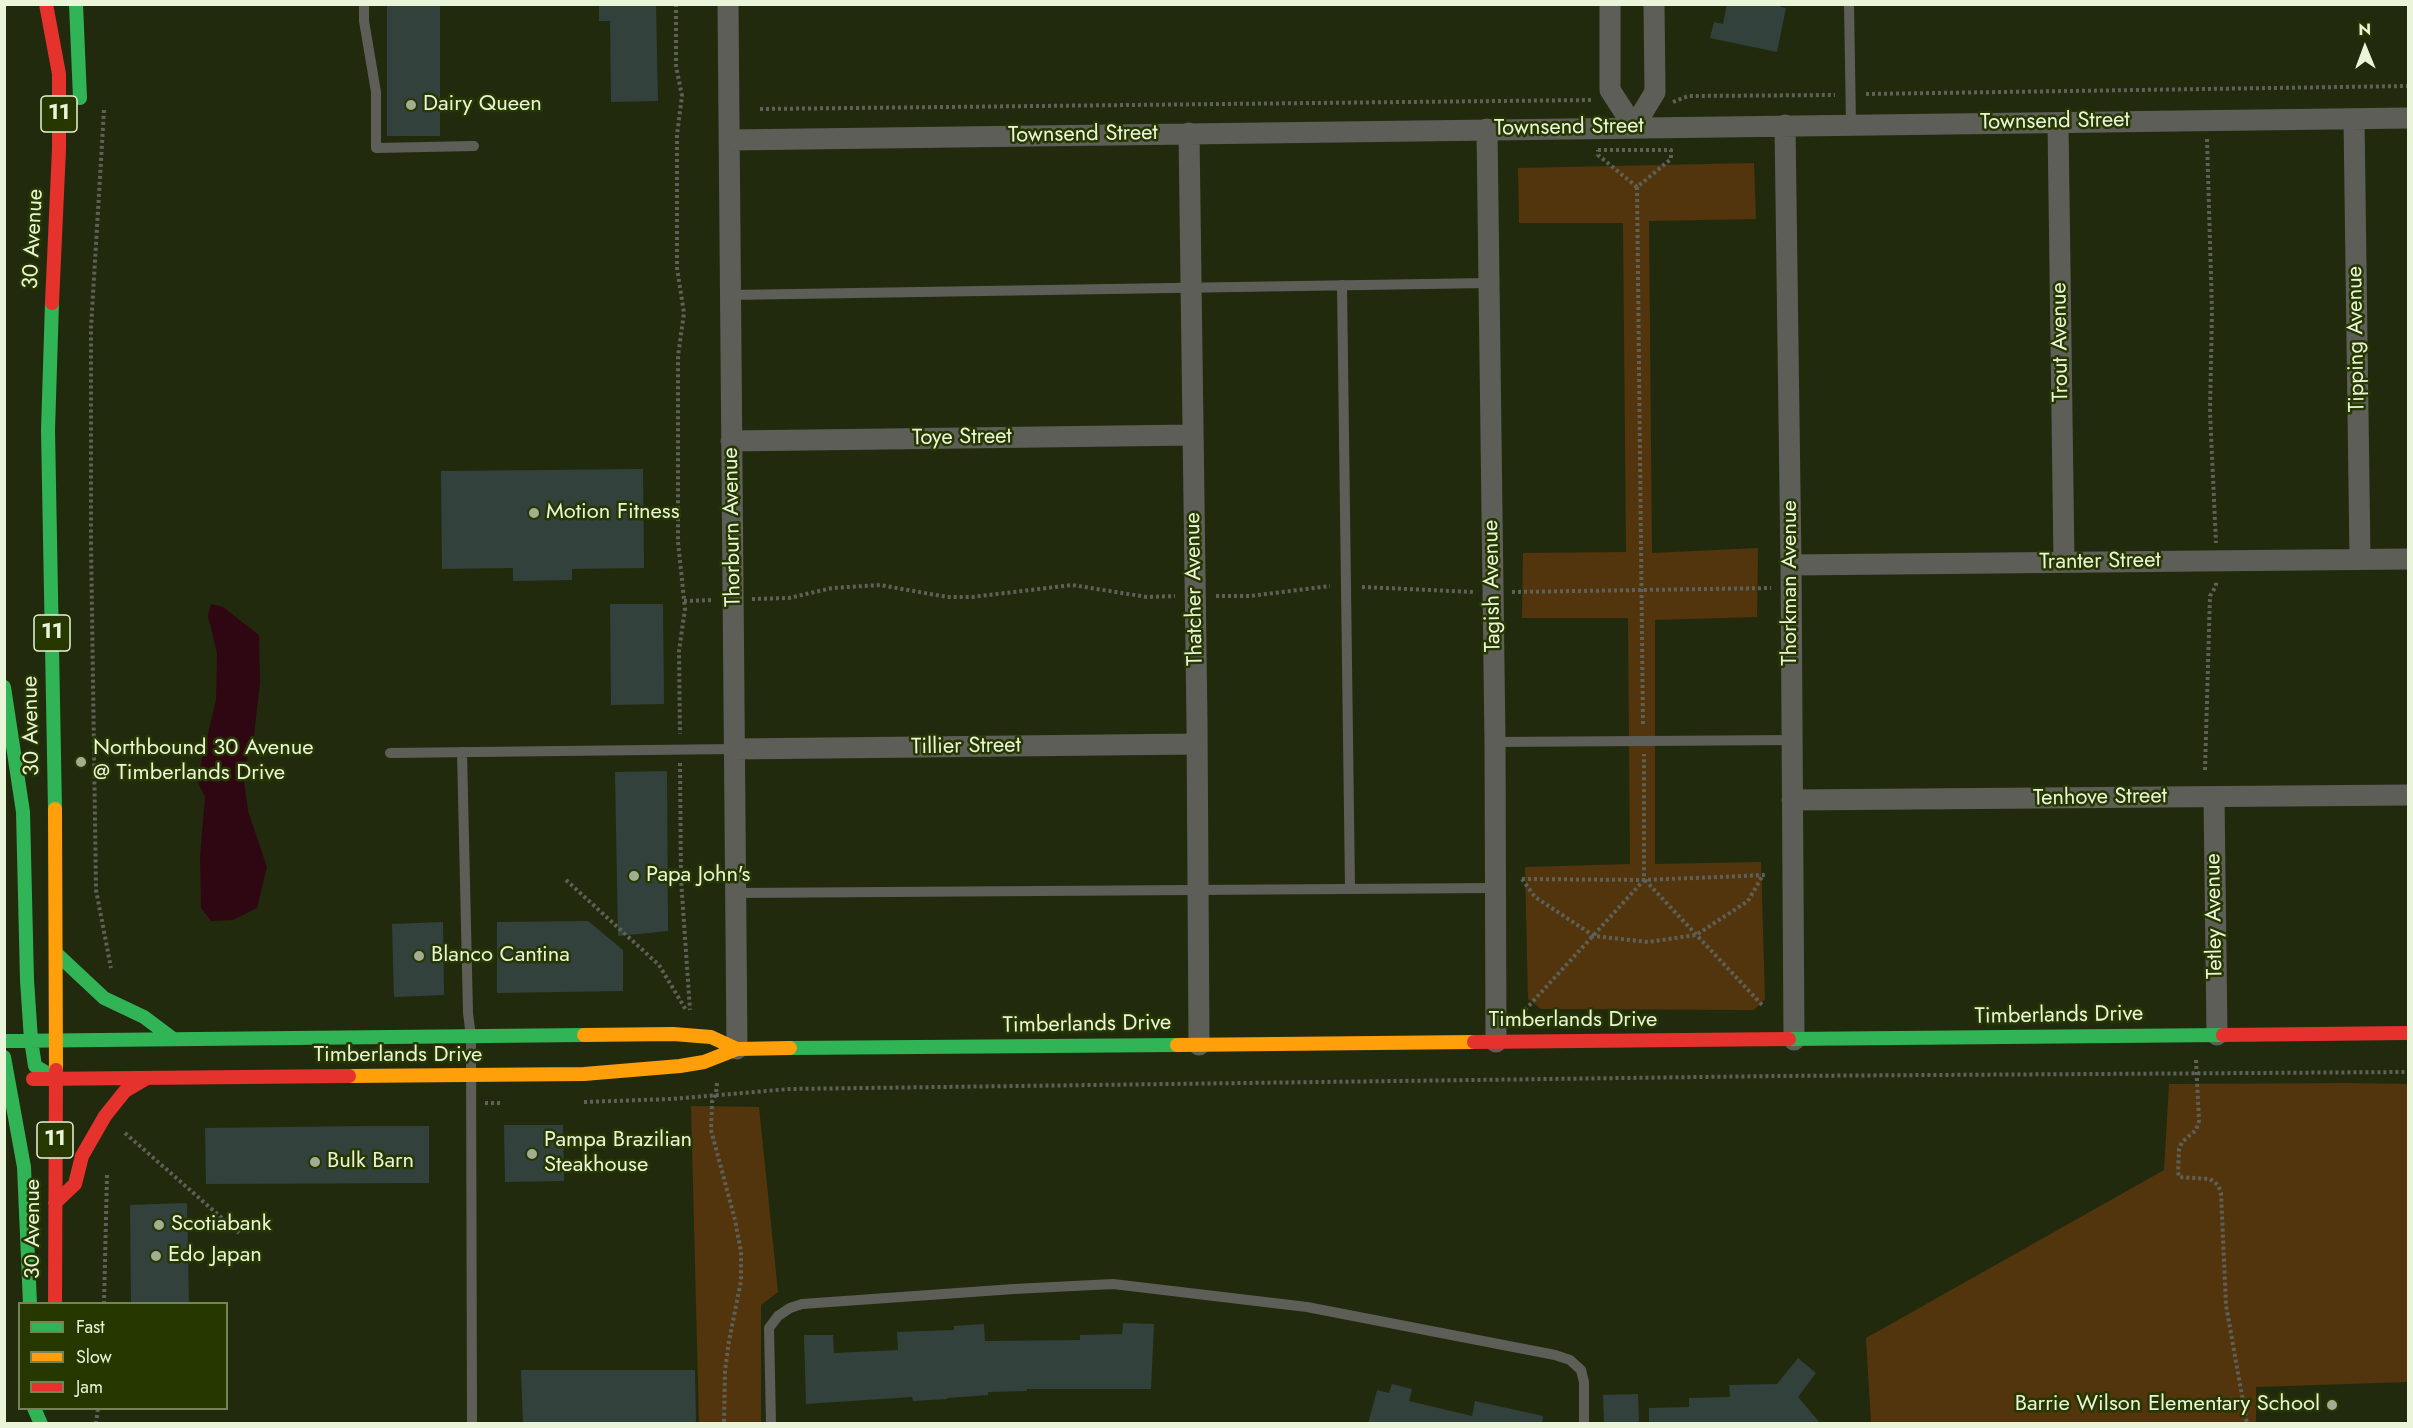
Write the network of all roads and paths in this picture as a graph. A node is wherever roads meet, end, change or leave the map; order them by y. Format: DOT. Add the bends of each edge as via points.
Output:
graph roads {
  1 [pos="46,4"];
  2 [pos="76,4"];
  3 [pos="364,4"];
  4 [pos="676,4"];
  5 [pos="728,4"];
  6 [pos="1610,4"];
  7 [pos="1654,4"];
  8 [pos="1849,4"];
  9 [pos="2409,86"];
  10 [pos="2206,89"];
  11 [pos="1851,94"];
  12 [pos="2206,97"];
  13 [pos="1676,102"];
  14 [pos="1597,103"];
  15 [pos="104,106"];
  16 [pos="760,109"];
  17 [pos="79,111"];
  18 [pos="2409,118"];
  19 [pos="2354,119"];
  20 [pos="2058,123"];
  21 [pos="1785,125"];
  22 [pos="1851,125"];
  23 [pos="1634,127"];
  24 [pos="1486,129"];
  25 [pos="1189,133"];
  26 [pos="2207,134"];
  27 [pos="729,140"];
  28 [pos="474,146"];
  29 [pos="72,169"];
  30 [pos="1637,187"];
  31 [pos="55,225"];
  32 [pos="1489,283"];
  33 [pos="1341,285"];
  34 [pos="1192,288"];
  35 [pos="730,295"];
  36 [pos="1193,435"];
  37 [pos="731,441"];
  38 [pos="2215,527"];
  39 [pos="2360,559"];
  40 [pos="2409,559"];
  41 [pos="2064,562"];
  42 [pos="1791,564"];
  43 [pos="1345,586"];
  44 [pos="1775,588"];
  45 [pos="1641,591"];
  46 [pos="1479,592"];
  47 [pos="1504,592"];
  48 [pos="2211,594"];
  49 [pos="1195,596"];
  50 [pos="748,599"];
  51 [pos="719,600"];
  52 [pos="684,601"];
  53 [pos="4,687"];
  54 [pos="1791,740"];
  55 [pos="1644,741"];
  56 [pos="1495,742"];
  57 [pos="1197,744"];
  58 [pos="680,749"];
  59 [pos="734,749"];
  60 [pos="462,752"];
  61 [pos="390,753"];
  62 [pos="2205,770"];
  63 [pos="2409,795"];
  64 [pos="2214,797"];
  65 [pos="1792,800"];
  66 [pos="566,880"];
  67 [pos="1644,880"];
  68 [pos="1497,888"];
  69 [pos="1350,889"];
  70 [pos="1199,890"];
  71 [pos="735,893"];
  72 [pos="1696,935"];
  73 [pos="1594,936"];
  74 [pos="57,954"];
  75 [pos="110,965"];
  76 [pos="1764,1007"];
  77 [pos="1525,1010"];
  78 [pos="690,1012"];
  79 [pos="699,1013"];
  80 [pos="2409,1033"];
  81 [pos="2217,1035"];
  82 [pos="471,1037"];
  83 [pos="172,1038"];
  84 [pos="1794,1040"];
  85 [pos="4,1041"];
  86 [pos="32,1041"];
  87 [pos="56,1041"];
  88 [pos="1496,1042"];
  89 [pos="1199,1045"];
  90 [pos="737,1049"];
  91 [pos="2195,1055"];
  92 [pos="4,1057"];
  93 [pos="2409,1072"];
  94 [pos="2197,1074"];
  95 [pos="471,1077"];
  96 [pos="717,1077"];
  97 [pos="55,1078"];
  98 [pos="147,1078"];
  99 [pos="7,1081"];
  100 [pos="716,1094"];
  101 [pos="580,1102"];
  102 [pos="501,1103"];
  103 [pos="513,1103"];
  104 [pos="120,1129"];
  105 [pos="107,1173"];
  106 [pos="55,1203"];
  107 [pos="239,1233"];
  108 [pos="30,1302"];
  109 [pos="55,1302"];
  110 [pos="104,1302"];
  111 [pos="35,1410"];
  112 [pos="41,1424"];
  113 [pos="471,1424"];
  114 [pos="724,1424"];
  115 [pos="771,1424"];
  116 [pos="1584,1424"];
  117 [pos="2247,1424"];
  1 -- 31 [label="street, 30 Avenue / 11" via="59,74"];
  2 -- 17 [label="street"];
  3 -- 28 [label="lane" via="376,92 376,148"];
  4 -- 52 [label="path" via="676,66 682,96 677,135 677,268 684,313 678,356 678,542"];
  5 -- 27 [label="street, Thorburn Avenue"];
  6 -- 23 [label="street" via="1610,90"];
  7 -- 23 [label="street" via="1655,92"];
  8 -- 11 [label="lane"];
  9 -- 10 [label="path"];
  10 -- 11 [label="path"];
  10 -- 12 [label="path"];
  11 -- 13 [label="path" via="1688,96"];
  11 -- 22 [label="lane"];
  14 -- 16 [label="path" via="1588,99"];
  15 -- 75 [label="path" via="91,328 91,542 96,890"];
  18 -- 19 [label="street, Townsend Street"];
  19 -- 20 [label="street, Townsend Street"];
  19 -- 39 [label="street, Tipping Avenue"];
  20 -- 22 [label="street, Townsend Street"];
  20 -- 41 [label="street, Trout Avenue"];
  21 -- 22 [label="street, Townsend Street"];
  21 -- 23 [label="street, Townsend Street"];
  21 -- 42 [label="street, Thorkman Avenue"];
  23 -- 24 [label="street, Townsend Street"];
  24 -- 25 [label="street, Townsend Street"];
  24 -- 32 [label="street, Tagish Avenue"];
  25 -- 27 [label="street, Townsend Street"];
  25 -- 34 [label="street, Thatcher Avenue"];
  26 -- 38 [label="path"];
  27 -- 35 [label="street, Thorburn Avenue"];
  29 -- 31 [label="street"];
  30 -- 30 [label="path" via="1598,156 1598,150 1671,150 1671,159"];
  30 -- 45 [label="path"];
  31 -- 74 [label="street, 30 Avenue / 11" via="48,430"];
  32 -- 33 [label="lane"];
  32 -- 56 [label="street, Tagish Avenue"];
  33 -- 34 [label="lane"];
  33 -- 43 [label="lane"];
  34 -- 35 [label="lane"];
  34 -- 36 [label="street, Thatcher Avenue"];
  35 -- 37 [label="street, Thorburn Avenue"];
  36 -- 37 [label="street, Toye Street"];
  36 -- 49 [label="street, Thatcher Avenue"];
  37 -- 59 [label="street, Thorburn Avenue"];
  39 -- 40 [label="street, Tranter Street"];
  39 -- 41 [label="street, Tranter Street"];
  41 -- 42 [label="street, Tranter Street"];
  42 -- 54 [label="street, Thorkman Avenue"];
  43 -- 46 [label="path"];
  43 -- 49 [label="path" via="1250,596"];
  43 -- 69 [label="lane"];
  44 -- 45 [label="path"];
  45 -- 47 [label="path"];
  45 -- 55 [label="path"];
  48 -- 62 [label="path"];
  49 -- 50 [label="path" via="1147,597 1072,585 946,597 880,585 832,588 789,598"];
  49 -- 57 [label="street, Thatcher Avenue"];
  51 -- 52 [label="path"];
  52 -- 58 [label="path" via="679,651"];
  53 -- 86 [label="street" via="23,812"];
  54 -- 55 [label="lane"];
  54 -- 65 [label="street, Thorkman Avenue"];
  55 -- 56 [label="lane"];
  55 -- 67 [label="path"];
  56 -- 68 [label="street, Tagish Avenue"];
  57 -- 59 [label="street, Tillier Street"];
  57 -- 70 [label="street, Thatcher Avenue"];
  58 -- 59 [label="lane"];
  58 -- 60 [label="lane"];
  58 -- 78 [label="path" via="681,879"];
  59 -- 71 [label="street, Thorburn Avenue"];
  60 -- 61 [label="lane"];
  60 -- 82 [label="lane"];
  63 -- 64 [label="street, Tenhove Street"];
  64 -- 65 [label="street, Tenhove Street"];
  64 -- 81 [label="street, Tetley Avenue"];
  65 -- 84 [label="street, Thorkman Avenue"];
  66 -- 78 [label="path" via="659,964"];
  67 -- 72 [label="path"];
  67 -- 72 [label="path" via="1765,875 1748,901"];
  67 -- 73 [label="path"];
  67 -- 73 [label="path" via="1521,879 1535,897"];
  68 -- 69 [label="lane"];
  68 -- 88 [label="street, Tagish Avenue"];
  69 -- 70 [label="lane"];
  70 -- 71 [label="lane"];
  70 -- 89 [label="street, Thatcher Avenue"];
  71 -- 90 [label="street, Thorburn Avenue"];
  72 -- 73 [label="path" via="1648,942"];
  72 -- 76 [label="path"];
  73 -- 77 [label="path"];
  74 -- 83 [label="street" via="104,998 144,1017"];
  74 -- 87 [label="street, 30 Avenue / 11"];
  78 -- 79 [label="path"];
  80 -- 81 [label="street, Timberlands Drive"];
  81 -- 84 [label="street, Timberlands Drive"];
  82 -- 83 [label="street, Timberlands Drive"];
  82 -- 90 [label="street, Timberlands Drive" via="673,1034 711,1037"];
  82 -- 95 [label="lane"];
  83 -- 87 [label="street, Timberlands Drive"];
  84 -- 88 [label="street, Timberlands Drive"];
  85 -- 86 [label="street, Timberlands Drive"];
  86 -- 87 [label="street, Timberlands Drive"];
  86 -- 97 [label="street" via="35,1066"];
  87 -- 97 [label="street, 30 Avenue / 11"];
  88 -- 89 [label="street, Timberlands Drive"];
  89 -- 90 [label="street, Timberlands Drive"];
  90 -- 95 [label="street, Timberlands Drive" via="704,1062 680,1066"];
  91 -- 94 [label="path"];
  92 -- 99 [label="street"];
  93 -- 94 [label="path"];
  94 -- 100 [label="path" via="789,1089"];
  94 -- 117 [label="path" via="2199,1121 2179,1149 2178,1172 2179,1177 2210,1179 2221,1193 2226,1305"];
  95 -- 98 [label="street, Timberlands Drive"];
  95 -- 113 [label="lane"];
  96 -- 100 [label="path"];
  97 -- 98 [label="street, Timberlands Drive"];
  97 -- 99 [label="street, Timberlands Drive"];
  97 -- 106 [label="street, 30 Avenue / 11"];
  98 -- 106 [label="street" via="125,1091 105,1116 81,1156 75,1184"];
  99 -- 108 [label="street" via="24,1167"];
  100 -- 101 [label="path"];
  100 -- 114 [label="path" via="711,1130 741,1252 741,1281 725,1371"];
  102 -- 103 [label="path"];
  104 -- 107 [label="path"];
  105 -- 110 [label="path"];
  106 -- 109 [label="street, 30 Avenue / 11"];
  111 -- 112 [label="street"];
  115 -- 116 [label="lane" via="769,1328 790,1308 802,1304 1113,1284 1307,1307 1555,1355 1570,1360 1581,1370"];
}
